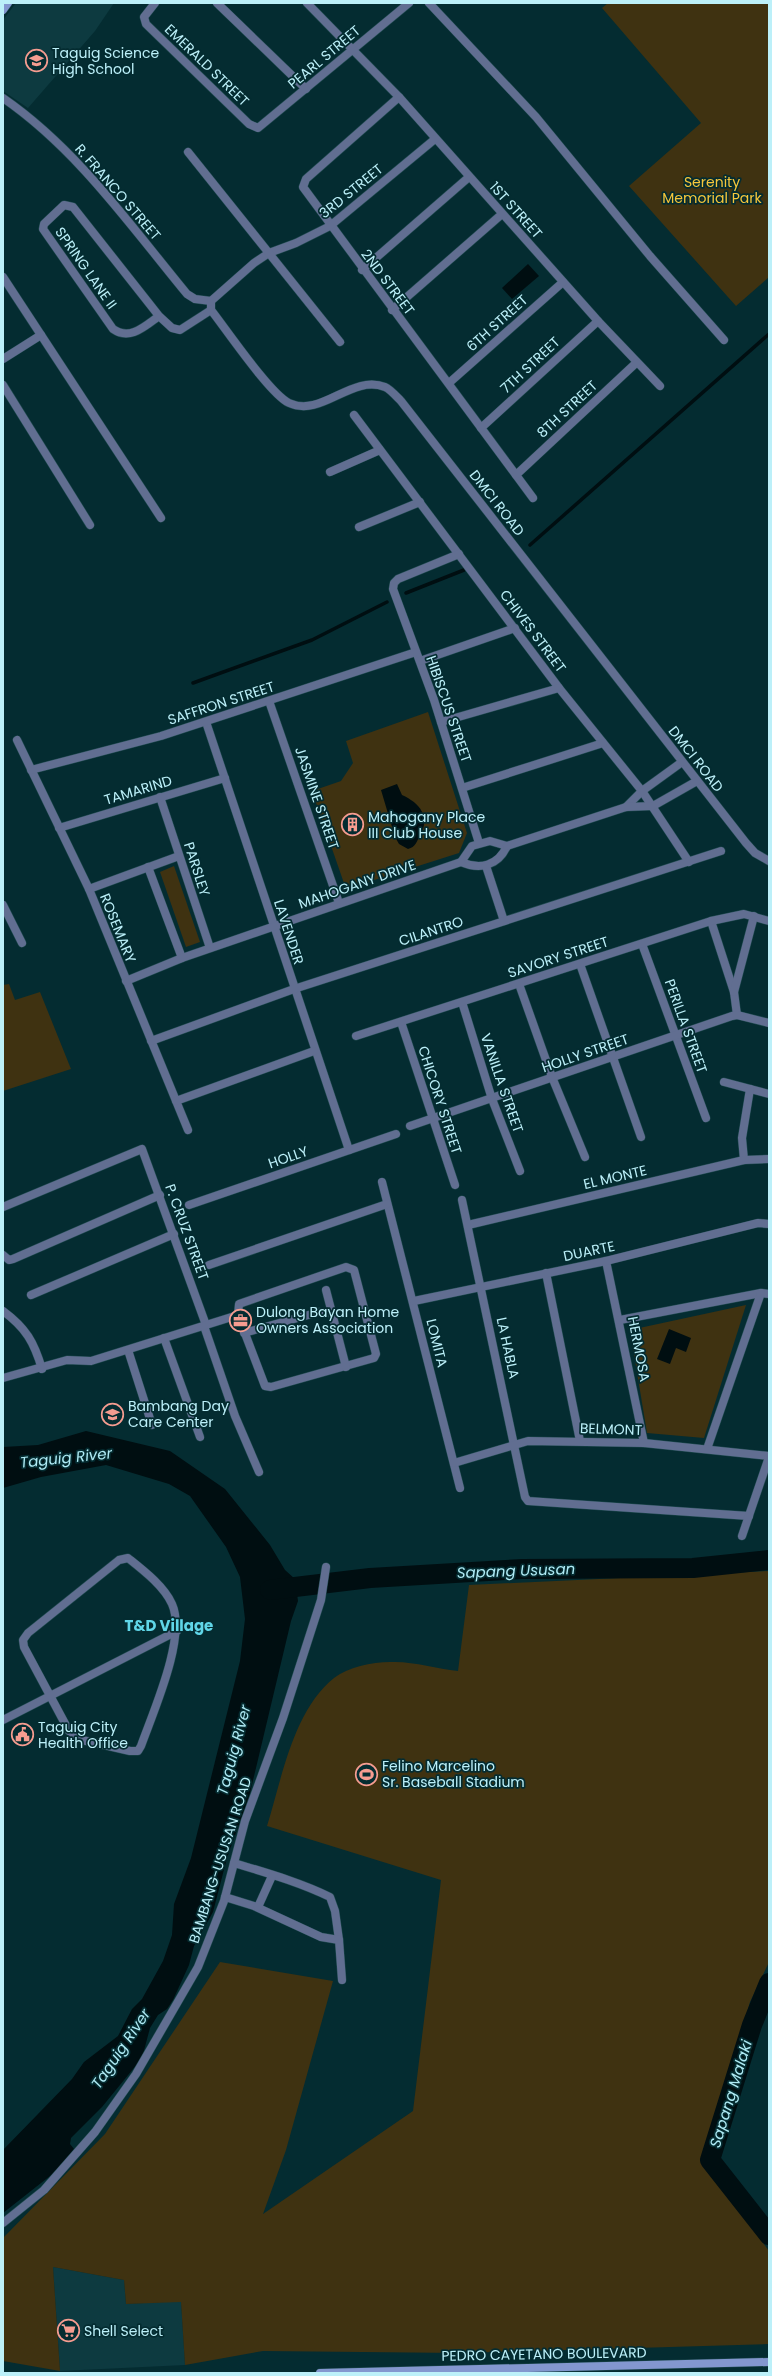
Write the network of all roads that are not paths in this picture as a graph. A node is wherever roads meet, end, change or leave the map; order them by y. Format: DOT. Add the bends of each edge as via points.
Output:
graph roads {
  1 [pos="8,3"];
  2 [pos="155,3"];
  3 [pos="217,3"];
  4 [pos="307,3"];
  5 [pos="409,3"];
  6 [pos="429,3"];
  7 [pos="3,10"];
  8 [pos="354,50"];
  9 [pos="306,89"];
  10 [pos="399,97"];
  11 [pos="3,98"];
  12 [pos="255,128"];
  13 [pos="435,139"];
  14 [pos="188,152"];
  15 [pos="469,177"];
  16 [pos="502,214"];
  17 [pos="330,226"];
  18 [pos="269,253"];
  19 [pos="362,270"];
  20 [pos="3,277"];
  21 [pos="563,282"];
  22 [pos="211,301"];
  23 [pos="211,310"];
  24 [pos="392,310"];
  25 [pos="159,316"];
  26 [pos="598,321"];
  27 [pos="41,335"];
  28 [pos="724,340"];
  29 [pos="340,342"];
  30 [pos="3,360"];
  31 [pos="636,363"];
  32 [pos="449,383"];
  33 [pos="3,385"];
  34 [pos="660,386"];
  35 [pos="354,415"];
  36 [pos="481,428"];
  37 [pos="380,450"];
  38 [pos="330,472"];
  39 [pos="516,475"];
  40 [pos="533,498"];
  41 [pos="420,502"];
  42 [pos="161,518"];
  43 [pos="90,525"];
  44 [pos="360,527"];
  45 [pos="459,554"];
  46 [pos="515,628"];
  47 [pos="416,652"];
  48 [pos="420,661"];
  49 [pos="559,688"];
  50 [pos="268,701"];
  51 [pos="206,722"];
  52 [pos="441,722"];
  53 [pos="17,740"];
  54 [pos="603,743"];
  55 [pos="682,762"];
  56 [pos="31,770"];
  57 [pos="225,778"];
  58 [pos="697,781"];
  59 [pos="462,788"];
  60 [pos="642,791"];
  61 [pos="160,797"];
  62 [pos="653,806"];
  63 [pos="626,807"];
  64 [pos="59,828"];
  65 [pos="479,843"];
  66 [pos="507,846"];
  67 [pos="721,851"];
  68 [pos="179,856"];
  69 [pos="769,861"];
  70 [pos="461,862"];
  71 [pos="689,862"];
  72 [pos="486,866"];
  73 [pos="148,867"];
  74 [pos="88,889"];
  75 [pos="339,903"];
  76 [pos="3,905"];
  77 [pos="754,916"];
  78 [pos="769,921"];
  79 [pos="504,922"];
  80 [pos="711,922"];
  81 [pos="274,926"];
  82 [pos="22,943"];
  83 [pos="642,944"];
  84 [pos="210,948"];
  85 [pos="182,958"];
  86 [pos="580,964"];
  87 [pos="126,981"];
  88 [pos="519,984"];
  89 [pos="294,988"];
  90 [pos="734,992"];
  91 [pos="462,1002"];
  92 [pos="737,1015"];
  93 [pos="401,1022"];
  94 [pos="769,1023"];
  95 [pos="356,1036"];
  96 [pos="676,1036"];
  97 [pos="151,1041"];
  98 [pos="314,1052"];
  99 [pos="612,1057"];
  100 [pos="552,1077"];
  101 [pos="724,1082"];
  102 [pos="750,1089"];
  103 [pos="769,1094"];
  104 [pos="492,1099"];
  105 [pos="176,1101"];
  106 [pos="706,1118"];
  107 [pos="432,1119"];
  108 [pos="410,1126"];
  109 [pos="188,1130"];
  110 [pos="396,1134"];
  111 [pos="641,1137"];
  112 [pos="349,1150"];
  113 [pos="584,1157"];
  114 [pos="769,1159"];
  115 [pos="744,1160"];
  116 [pos="520,1171"];
  117 [pos="382,1182"];
  118 [pos="455,1186"];
  119 [pos="160,1195"];
  120 [pos="462,1200"];
  121 [pos="387,1204"];
  122 [pos="189,1205"];
  123 [pos="3,1207"];
  124 [pos="769,1224"];
  125 [pos="468,1225"];
  126 [pos="174,1234"];
  127 [pos="3,1255"];
  128 [pos="606,1261"];
  129 [pos="209,1265"];
  130 [pos="546,1273"];
  131 [pos="481,1286"];
  132 [pos="326,1290"];
  133 [pos="765,1294"];
  134 [pos="31,1295"];
  135 [pos="414,1301"];
  136 [pos="3,1311"];
  137 [pos="319,1312"];
  138 [pos="238,1315"];
  139 [pos="620,1320"];
  140 [pos="205,1325"];
  141 [pos="244,1333"];
  142 [pos="164,1338"];
  143 [pos="128,1350"];
  144 [pos="346,1368"];
  145 [pos="42,1369"];
  146 [pos="3,1378"];
  147 [pos="152,1425"];
  148 [pos="200,1437"];
  149 [pos="580,1441"];
  150 [pos="644,1443"];
  151 [pos="515,1446"];
  152 [pos="707,1449"];
  153 [pos="769,1456"];
  154 [pos="454,1463"];
  155 [pos="259,1472"];
  156 [pos="460,1488"];
  157 [pos="749,1516"];
  158 [pos="742,1536"];
  159 [pos="326,1567"];
  160 [pos="177,1631"];
  161 [pos="50,1697"];
  162 [pos="3,1720"];
  163 [pos="234,1863"];
  164 [pos="272,1876"];
  165 [pos="225,1897"];
  166 [pos="258,1907"];
  167 [pos="339,1940"];
  168 [pos="342,1980"];
  169 [pos="3,2223"];
  170 [pos="769,2362"];
  171 [pos="369,2372"];
  172 [pos="320,2373"];
  1 -- 7 [label="main road"];
  2 -- 12 [label="street, EMERALD STREET" via="144,20"];
  3 -- 9 [label="street"];
  4 -- 8 [label="street, 1ST STREET"];
  5 -- 8 [label="street, PEARL STREET"];
  6 -- 28 [label="street" via="536,117 650,256"];
  8 -- 9 [label="street, PEARL STREET"];
  8 -- 10 [label="street, 1ST STREET"];
  9 -- 12 [label="street, PEARL STREET" via="262,127"];
  10 -- 13 [label="street, 1ST STREET"];
  10 -- 17 [label="street, 2ND STREET" via="304,181 303,187"];
  11 -- 22 [label="street, R. FRANCO STREET" via="35,120 77,161 187,294 196,300"];
  13 -- 15 [label="street, 1ST STREET"];
  13 -- 17 [label="street, 3RD STREET"];
  14 -- 18 [label="street"];
  15 -- 16 [label="street, 1ST STREET"];
  15 -- 19 [label="street"];
  16 -- 21 [label="street, 1ST STREET"];
  16 -- 24 [label="street"];
  17 -- 18 [label="street, 3RD STREET"];
  17 -- 19 [label="street, 2ND STREET"];
  18 -- 22 [label="street, 3RD STREET"];
  18 -- 29 [label="street"];
  19 -- 24 [label="street, 2ND STREET"];
  20 -- 27 [label="street"];
  21 -- 26 [label="street, 1ST STREET"];
  21 -- 32 [label="street, 6TH STREET"];
  22 -- 23 [label="street"];
  23 -- 25 [label="street, SPRING LANE II" via="178,330"];
  23 -- 55 [label="street, DMCI ROAD" via="272,387 288,402 307,406 357,386 373,384 386,387 401,400"];
  24 -- 32 [label="street, 2ND STREET"];
  25 -- 25 [label="street, SPRING LANE II" via="73,207 64,205 44,224 43,229 114,329 122,334 132,334"];
  26 -- 31 [label="street, 1ST STREET"];
  26 -- 36 [label="street, 7TH STREET"];
  27 -- 30 [label="street"];
  27 -- 42 [label="street"];
  31 -- 34 [label="street, 1ST STREET"];
  31 -- 39 [label="street, 8TH STREET"];
  32 -- 36 [label="street, 2ND STREET"];
  33 -- 43 [label="street"];
  35 -- 37 [label="street, CHIVES STREET"];
  36 -- 39 [label="street, 2ND STREET"];
  37 -- 38 [label="street"];
  37 -- 41 [label="street, CHIVES STREET"];
  39 -- 40 [label="street, 2ND STREET"];
  41 -- 44 [label="street"];
  41 -- 45 [label="street, CHIVES STREET"];
  45 -- 46 [label="street, CHIVES STREET"];
  45 -- 47 [label="street, HIBISCUS STREET" via="398,579 394,583"];
  46 -- 48 [label="street"];
  46 -- 49 [label="street, CHIVES STREET"];
  47 -- 48 [label="street, HIBISCUS STREET"];
  47 -- 50 [label="street, SAFFRON STREET"];
  48 -- 52 [label="street, HIBISCUS STREET"];
  49 -- 52 [label="street"];
  49 -- 54 [label="street, CHIVES STREET"];
  50 -- 51 [label="street, SAFFRON STREET"];
  50 -- 75 [label="street, JASMINE STREET"];
  51 -- 56 [label="street, SAFFRON STREET"];
  51 -- 57 [label="street, LAVENDER"];
  52 -- 59 [label="street, HIBISCUS STREET"];
  53 -- 56 [label="street, ROSEMARY"];
  54 -- 59 [label="street"];
  54 -- 60 [label="street, CHIVES STREET"];
  55 -- 58 [label="street, DMCI ROAD"];
  55 -- 60 [label="street"];
  56 -- 64 [label="street, ROSEMARY"];
  57 -- 61 [label="street, TAMARIND"];
  57 -- 81 [label="street, LAVENDER"];
  58 -- 62 [label="street"];
  58 -- 69 [label="street, DMCI ROAD" via="746,843 755,853"];
  59 -- 65 [label="street, HIBISCUS STREET"];
  60 -- 62 [label="street, CHIVES STREET"];
  60 -- 63 [label="street"];
  61 -- 64 [label="street, TAMARIND"];
  61 -- 68 [label="street, PARSLEY"];
  62 -- 63 [label="street"];
  62 -- 71 [label="street, CHIVES STREET"];
  63 -- 66 [label="street"];
  64 -- 74 [label="street, ROSEMARY"];
  65 -- 66 [label="street" via="490,841"];
  65 -- 70 [label="street" via="467,851"];
  66 -- 72 [label="street" via="500,858"];
  67 -- 71 [label="street, CILANTRO"];
  68 -- 73 [label="street"];
  68 -- 84 [label="street, PARSLEY"];
  70 -- 72 [label="street" via="474,867"];
  70 -- 75 [label="street, MAHOGANY DRIVE"];
  71 -- 79 [label="street, CILANTRO"];
  72 -- 79 [label="street"];
  73 -- 74 [label="street"];
  73 -- 85 [label="street"];
  74 -- 87 [label="street, ROSEMARY"];
  75 -- 81 [label="street, MAHOGANY DRIVE"];
  76 -- 82 [label="street"];
  77 -- 78 [label="street, SAVORY STREET"];
  77 -- 80 [label="street, SAVORY STREET" via="744,914"];
  77 -- 90 [label="street"];
  79 -- 89 [label="street, CILANTRO"];
  80 -- 83 [label="street, SAVORY STREET"];
  80 -- 90 [label="street"];
  81 -- 84 [label="street, MAHOGANY DRIVE"];
  81 -- 89 [label="street, LAVENDER"];
  83 -- 86 [label="street, SAVORY STREET"];
  83 -- 96 [label="street, PERILLA STREET"];
  84 -- 85 [label="street, MAHOGANY DRIVE"];
  85 -- 87 [label="street, MAHOGANY DRIVE"];
  86 -- 88 [label="street, SAVORY STREET"];
  86 -- 99 [label="street"];
  87 -- 97 [label="street, ROSEMARY"];
  88 -- 91 [label="street, SAVORY STREET"];
  88 -- 100 [label="street"];
  89 -- 97 [label="street, CILANTRO"];
  89 -- 98 [label="street, LAVENDER"];
  90 -- 92 [label="street"];
  91 -- 93 [label="street, SAVORY STREET"];
  91 -- 104 [label="street, VANILLA STREET"];
  92 -- 94 [label="street"];
  92 -- 96 [label="street, HOLLY STREET"];
  93 -- 95 [label="street, SAVORY STREET"];
  93 -- 107 [label="street, CHICORY STREET"];
  96 -- 99 [label="street, HOLLY STREET"];
  96 -- 106 [label="street, PERILLA STREET"];
  97 -- 105 [label="street, ROSEMARY"];
  98 -- 105 [label="street"];
  98 -- 112 [label="street, LAVENDER"];
  99 -- 100 [label="street, HOLLY STREET"];
  99 -- 111 [label="street"];
  100 -- 104 [label="street, HOLLY STREET"];
  100 -- 113 [label="street"];
  101 -- 102 [label="street"];
  102 -- 103 [label="street"];
  102 -- 115 [label="street" via="742,1138"];
  104 -- 107 [label="street, HOLLY STREET"];
  104 -- 116 [label="street, VANILLA STREET"];
  105 -- 109 [label="street, ROSEMARY"];
  107 -- 108 [label="street, HOLLY STREET"];
  107 -- 118 [label="street, CHICORY STREET"];
  110 -- 112 [label="street, HOLLY"];
  112 -- 122 [label="street, HOLLY"];
  114 -- 115 [label="street, EL MONTE"];
  115 -- 125 [label="street, EL MONTE"];
  117 -- 121 [label="street, LOMITA"];
  119 -- 123 [label="street, P. CRUZ STREET" via="142,1149"];
  119 -- 126 [label="street, P. CRUZ STREET"];
  119 -- 127 [label="street" via="14,1259 9,1260"];
  120 -- 125 [label="street, LA HABLA"];
  121 -- 129 [label="street"];
  121 -- 135 [label="street, LOMITA"];
  124 -- 128 [label="street, DUARTE" via="758,1223"];
  125 -- 131 [label="street, LA HABLA"];
  126 -- 134 [label="street"];
  126 -- 140 [label="street, P. CRUZ STREET"];
  128 -- 130 [label="street, DUARTE"];
  128 -- 139 [label="street, HERMOSA"];
  130 -- 131 [label="street, DUARTE"];
  130 -- 149 [label="street"];
  131 -- 135 [label="street, DUARTE"];
  131 -- 151 [label="street, LA HABLA"];
  132 -- 144 [label="street"];
  133 -- 139 [label="street"];
  133 -- 152 [label="street"];
  135 -- 154 [label="street, LOMITA"];
  136 -- 145 [label="street" via="20,1325 34,1342"];
  137 -- 141 [label="street"];
  138 -- 140 [label="street"];
  138 -- 141 [label="street"];
  138 -- 144 [label="street" via="238,1304 242,1301 350,1267 354,1270 376,1354 371,1361"];
  139 -- 150 [label="street, HERMOSA"];
  140 -- 142 [label="street"];
  140 -- 155 [label="street, P. CRUZ STREET" via="235,1416"];
  141 -- 144 [label="street" via="262,1382 268,1387"];
  142 -- 143 [label="street"];
  142 -- 148 [label="street"];
  143 -- 145 [label="street" via="90,1361 67,1360"];
  143 -- 147 [label="street"];
  145 -- 146 [label="street"];
  149 -- 150 [label="street, BELMONT"];
  149 -- 151 [label="street, BELMONT" via="528,1441"];
  150 -- 152 [label="street, BELMONT"];
  151 -- 154 [label="street, BELMONT"];
  151 -- 157 [label="street, LA HABLA" via="528,1501"];
  152 -- 153 [label="street, BELMONT"];
  153 -- 157 [label="street"];
  154 -- 156 [label="street, LOMITA"];
  157 -- 158 [label="street"];
  159 -- 163 [label="street, BAMBANG-USUSAN ROAD" via="321,1600 283,1718 245,1821"];
  160 -- 161 [label="street"];
  160 -- 161 [label="street" via="170,1661 138,1751 130,1752 75,1737 68,1731"];
  160 -- 161 [label="street" via="172,1604 157,1584 128,1558 119,1560 28,1633 23,1640 24,1647"];
  161 -- 162 [label="street"];
  163 -- 164 [label="street"];
  163 -- 165 [label="street, BAMBANG-USUSAN ROAD"];
  164 -- 166 [label="street"];
  164 -- 167 [label="street" via="300,1883 330,1897 335,1911"];
  165 -- 166 [label="street"];
  165 -- 169 [label="street, BAMBANG-USUSAN ROAD" via="198,1967 136,2074 95,2132 44,2190"];
  166 -- 167 [label="street" via="321,1937"];
  167 -- 168 [label="street"];
  170 -- 171 [label="main road, PEDRO CAYETANO BOULEVARD"];
  171 -- 172 [label="main road, PEDRO CAYETANO BOULEVARD"];
}
